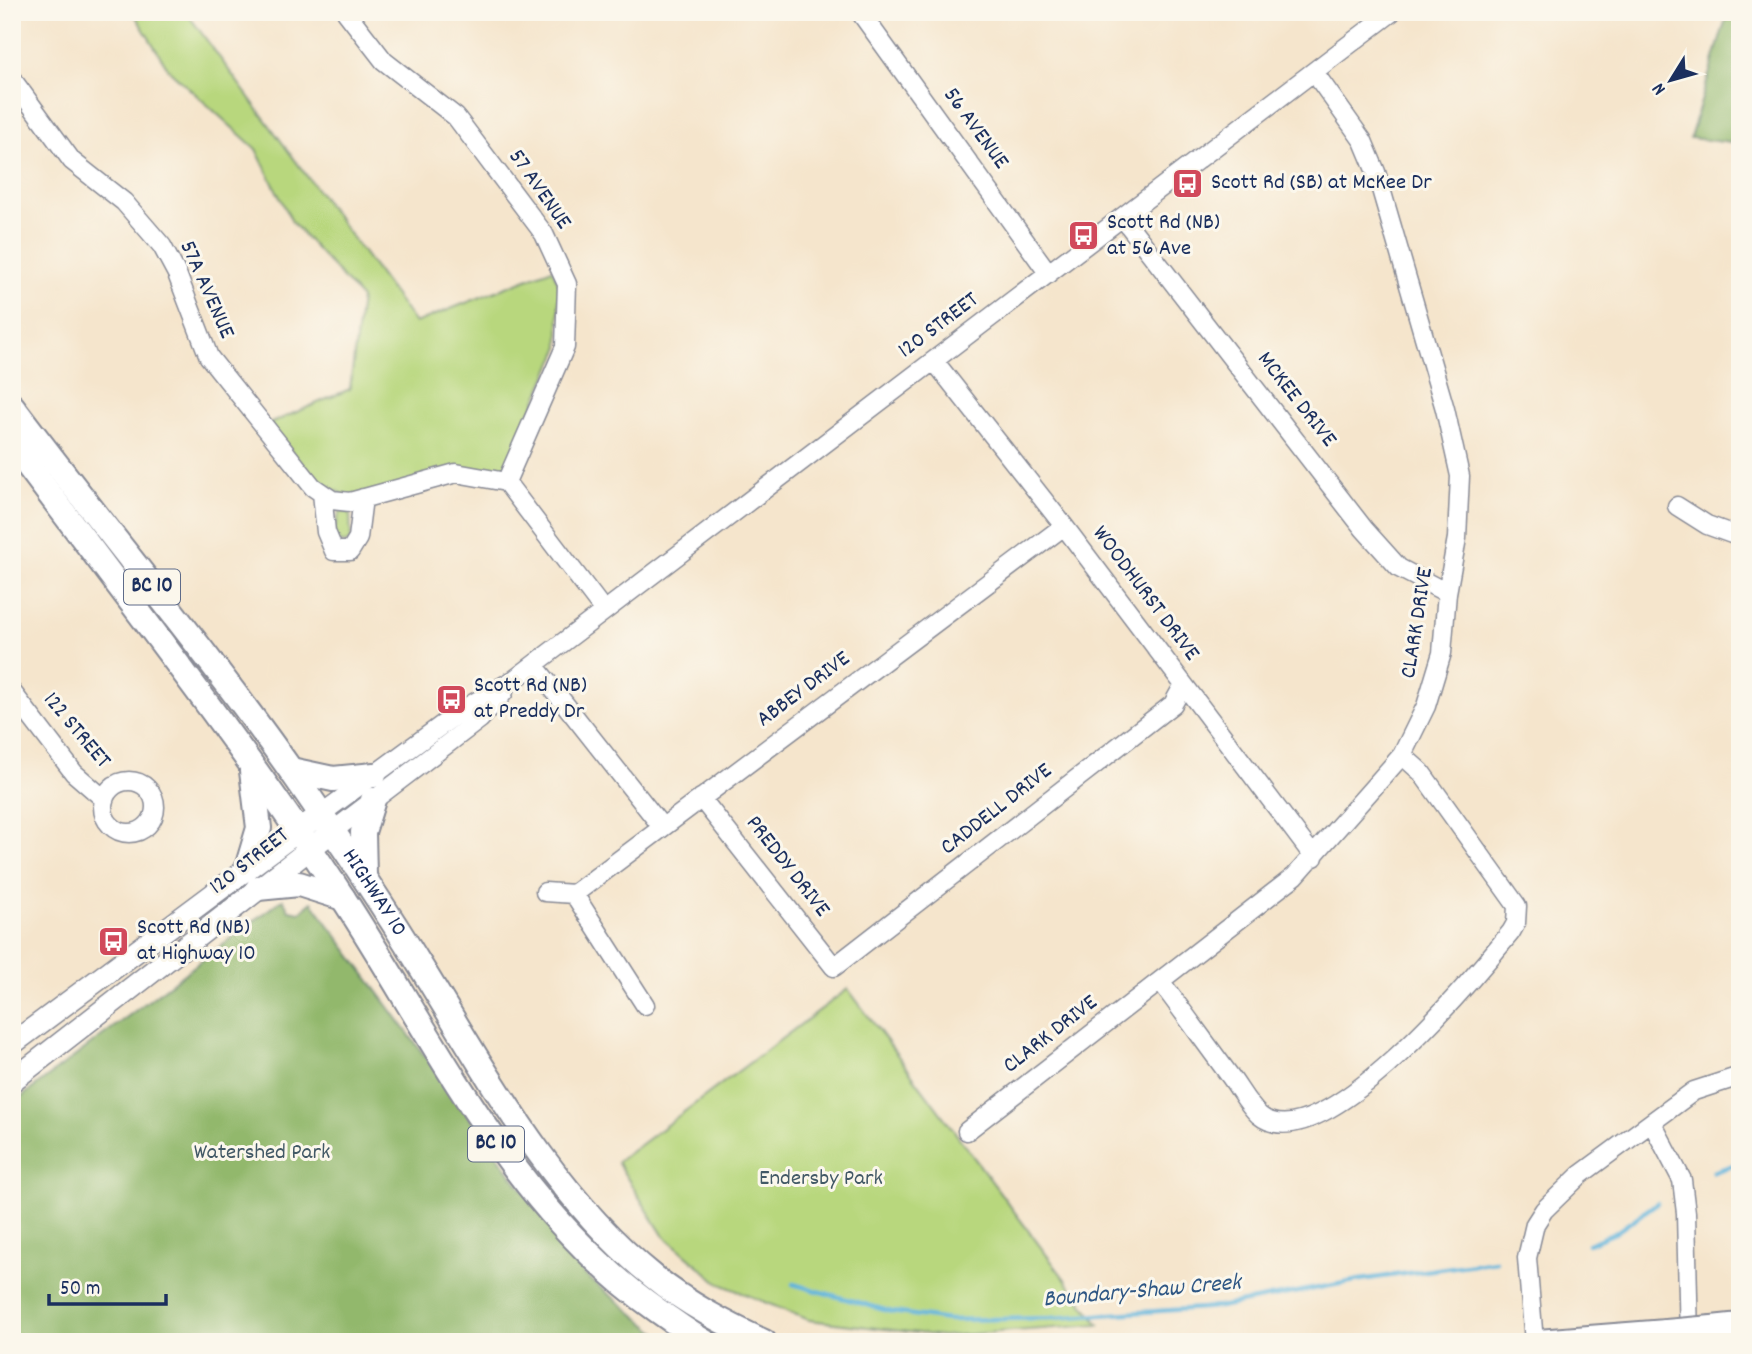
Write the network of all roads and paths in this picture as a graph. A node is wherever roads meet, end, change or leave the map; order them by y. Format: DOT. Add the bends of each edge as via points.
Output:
graph roads {
  1 [pos="345,12"];
  2 [pos="860,12"];
  3 [pos="1392,12"];
  4 [pos="1314,72"];
  5 [pos="12,79"];
  6 [pos="1123,218"];
  7 [pos="1049,274"];
  8 [pos="934,362"];
  9 [pos="12,406"];
  10 [pos="12,444"];
  11 [pos="506,482"];
  12 [pos="322,493"];
  13 [pos="363,498"];
  14 [pos="1677,506"];
  15 [pos="1063,526"];
  16 [pos="1740,537"];
  17 [pos="1447,593"];
  18 [pos="604,611"];
  19 [pos="534,665"];
  20 [pos="515,679"];
  21 [pos="1183,686"];
  22 [pos="12,692"];
  23 [pos="1402,755"];
  24 [pos="251,767"];
  25 [pos="291,770"];
  26 [pos="374,775"];
  27 [pos="701,798"];
  28 [pos="104,799"];
  29 [pos="373,800"];
  30 [pos="327,822"];
  31 [pos="662,827"];
  32 [pos="303,840"];
  33 [pos="1314,857"];
  34 [pos="253,876"];
  35 [pos="364,877"];
  36 [pos="545,892"];
  37 [pos="574,894"];
  38 [pos="343,898"];
  39 [pos="834,967"];
  40 [pos="1160,981"];
  41 [pos="645,1005"];
  42 [pos="15,1035"];
  43 [pos="1740,1076"];
  44 [pos="12,1081"];
  45 [pos="1652,1123"];
  46 [pos="967,1131"];
  47 [pos="1740,1325"];
  48 [pos="1677,1337"];
  49 [pos="705,1342"];
  50 [pos="764,1342"];
  51 [pos="1536,1342"];
  1 -- 11 [label="street, 57 AVENUE" via="384,61 456,117 544,233 567,284 565,347"];
  2 -- 7 [label="street, 56 AVENUE"];
  3 -- 4 [label="street, 120 STREET"];
  4 -- 6 [label="street, 120 STREET"];
  4 -- 17 [label="street, CLARK DRIVE" via="1363,141 1376,172 1445,409 1460,476 1457,538"];
  5 -- 12 [label="street, 57A AVENUE" via="72,161 124,202 162,246 209,357"];
  6 -- 7 [label="street, 120 STREET"];
  6 -- 17 [label="street, MCKEE DRIVE" via="1364,529 1399,568"];
  7 -- 8 [label="street, 120 STREET"];
  8 -- 15 [label="street, WOODHURST DRIVE"];
  8 -- 18 [label="street, 120 STREET"];
  9 -- 25 [label="highway, HIGHWAY 10 / BC 10"];
  10 -- 24 [label="highway, HIGHWAY 10 / BC 10"];
  11 -- 13 [label="street" via="456,473"];
  11 -- 18 [label="street"];
  12 -- 13 [label="street" via="332,500"];
  12 -- 13 [label="street" via="326,532 334,551 350,551 358,538"];
  14 -- 16 [label="street" via="1707,525"];
  15 -- 21 [label="street, WOODHURST DRIVE"];
  15 -- 27 [label="street, ABBEY DRIVE"];
  17 -- 23 [label="street, CLARK DRIVE" via="1436,681"];
  18 -- 19 [label="street, 120 STREET"];
  19 -- 20 [label="street, 120 STREET"];
  19 -- 31 [label="street"];
  20 -- 26 [label="street, 120 STREET" via="465,708"];
  20 -- 29 [label="street, 120 STREET" via="480,719"];
  21 -- 33 [label="street, WOODHURST DRIVE"];
  21 -- 39 [label="street, CADDELL DRIVE" via="1173,704"];
  22 -- 28 [label="street, 122 STREET" via="74,773"];
  23 -- 33 [label="street, CLARK DRIVE"];
  23 -- 40 [label="street" via="1421,772 1517,906 1511,932 1446,1010 1368,1080 1315,1118 1288,1125 1258,1115"];
  24 -- 32 [label="highway, HIGHWAY 10 / BC 10"];
  24 -- 34 [label="highway" via="259,828"];
  25 -- 26 [label="highway" via="333,779"];
  25 -- 30 [label="highway, HIGHWAY 10 / BC 10"];
  26 -- 30 [label="street, 120 STREET"];
  27 -- 31 [label="street, ABBEY DRIVE"];
  27 -- 39 [label="street, PREDDY DRIVE"];
  29 -- 30 [label="street, 120 STREET"];
  29 -- 35 [label="highway" via="363,831"];
  30 -- 32 [label="main road, 120 STREET"];
  30 -- 35 [label="highway, HIGHWAY 10 / BC 10"];
  31 -- 37 [label="street, ABBEY DRIVE"];
  32 -- 34 [label="main road, 120 STREET"];
  32 -- 38 [label="highway, HIGHWAY 10 / BC 10"];
  33 -- 40 [label="street, CLARK DRIVE"];
  34 -- 38 [label="highway"];
  34 -- 42 [label="main road, 120 STREET"];
  34 -- 44 [label="main road, 120 STREET"];
  35 -- 50 [label="highway, HIGHWAY 10 / BC 10" via="512,1116 564,1188 655,1279 723,1323"];
  36 -- 37 [label="street"];
  37 -- 41 [label="street"];
  38 -- 49 [label="highway, HIGHWAY 10 / BC 10" via="496,1144 548,1213 589,1256 635,1294"];
  40 -- 46 [label="street, CLARK DRIVE"];
  43 -- 45 [label="street" via="1694,1091"];
  45 -- 48 [label="street" via="1682,1180 1686,1213"];
  45 -- 51 [label="street" via="1558,1194 1535,1224 1527,1258"];
  47 -- 48 [label="highway, bridge"];
  48 -- 51 [label="highway"];
}
